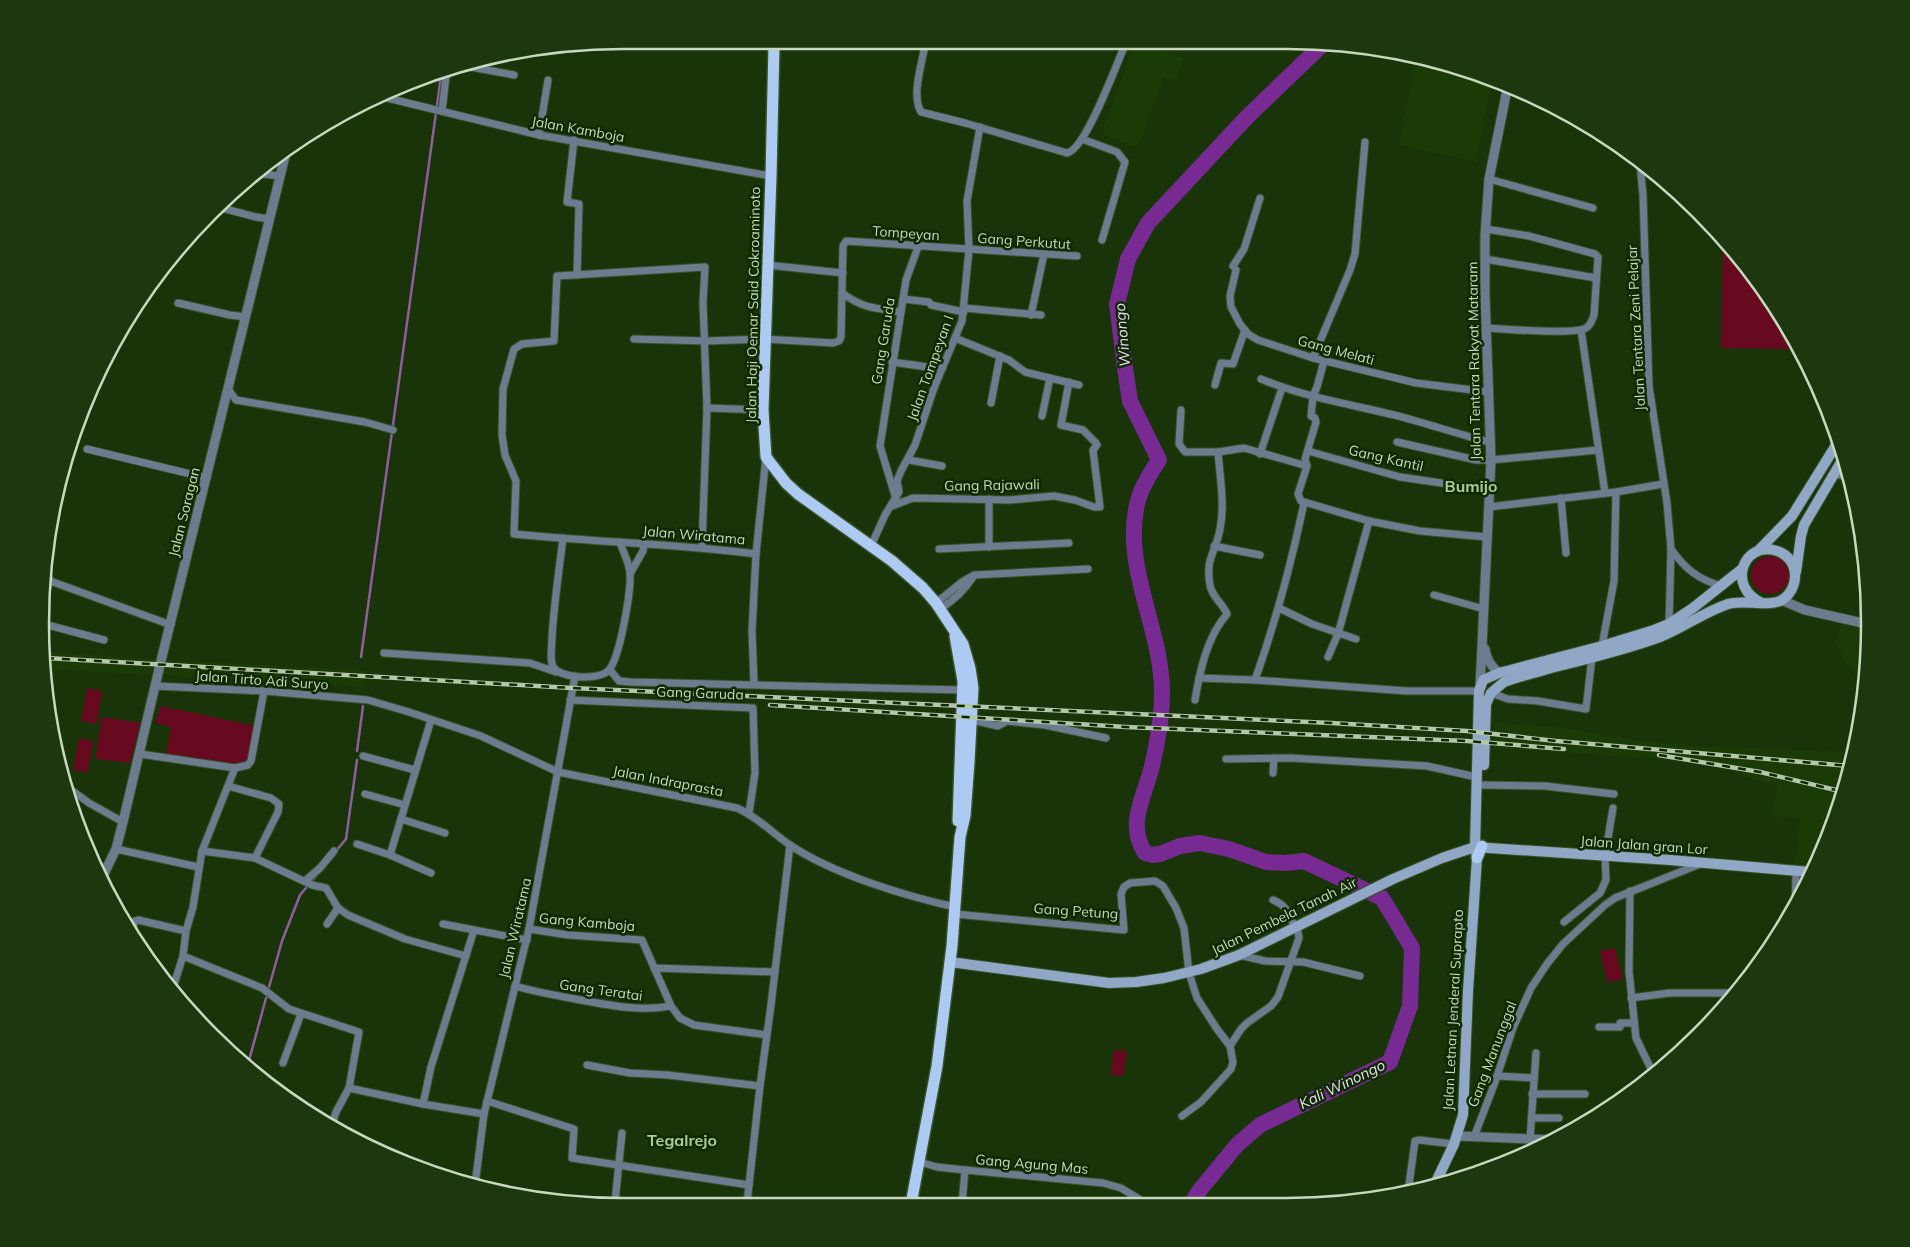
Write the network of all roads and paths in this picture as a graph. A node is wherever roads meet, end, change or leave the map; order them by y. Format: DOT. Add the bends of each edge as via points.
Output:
graph roads {
  1 [pos="774,49"];
  2 [pos="924,49"];
  3 [pos="1123,49"];
  4 [pos="476,68"];
  5 [pos="514,75"];
  6 [pos="445,77"];
  7 [pos="548,80"];
  8 [pos="1506,93"];
  9 [pos="390,99"];
  10 [pos="440,110"];
  11 [pos="980,127"];
  12 [pos="539,135"];
  13 [pos="1082,139"];
  14 [pos="574,140"];
  15 [pos="1365,142"];
  16 [pos="284,161"];
  17 [pos="1641,172"];
  18 [pos="265,175"];
  19 [pos="280,176"];
  20 [pos="771,176"];
  21 [pos="1489,179"];
  22 [pos="1260,198"];
  23 [pos="1594,208"];
  24 [pos="225,210"];
  25 [pos="270,219"];
  26 [pos="1486,229"];
  27 [pos="1102,240"];
  28 [pos="918,247"];
  29 [pos="969,250"];
  30 [pos="1044,254"];
  31 [pos="1077,256"];
  32 [pos="1485,259"];
  33 [pos="767,265"];
  34 [pos="843,273"];
  35 [pos="578,275"];
  36 [pos="1596,278"];
  37 [pos="842,293"];
  38 [pos="903,299"];
  39 [pos="178,302"];
  40 [pos="964,310"];
  41 [pos="901,312"];
  42 [pos="1031,315"];
  43 [pos="1041,315"];
  44 [pos="246,317"];
  45 [pos="1487,328"];
  46 [pos="1245,330"];
  47 [pos="1581,330"];
  48 [pos="955,338"];
  49 [pos="634,339"];
  50 [pos="764,339"];
  51 [pos="706,341"];
  52 [pos="1000,356"];
  53 [pos="1313,358"];
  54 [pos="1324,360"];
  55 [pos="892,362"];
  56 [pos="942,369"];
  57 [pos="1050,378"];
  58 [pos="1261,379"];
  59 [pos="1068,382"];
  60 [pos="1079,385"];
  61 [pos="1215,385"];
  62 [pos="1282,388"];
  63 [pos="228,390"];
  64 [pos="1489,392"];
  65 [pos="1313,396"];
  66 [pos="991,403"];
  67 [pos="707,408"];
  68 [pos="763,410"];
  69 [pos="1181,410"];
  70 [pos="1042,416"];
  71 [pos="393,430"];
  72 [pos="1397,442"];
  73 [pos="1490,442"];
  74 [pos="87,449"];
  75 [pos="1834,449"];
  76 [pos="1598,450"];
  77 [pos="1308,451"];
  78 [pos="1218,452"];
  79 [pos="1260,454"];
  80 [pos="766,457"];
  81 [pos="909,460"];
  82 [pos="1491,460"];
  83 [pos="942,466"];
  84 [pos="1307,466"];
  85 [pos="1839,467"];
  86 [pos="1836,473"];
  87 [pos="1842,474"];
  88 [pos="207,478"];
  89 [pos="1663,484"];
  90 [pos="1489,490"];
  91 [pos="1616,492"];
  92 [pos="1605,494"];
  93 [pos="1561,498"];
  94 [pos="896,499"];
  95 [pos="990,500"];
  96 [pos="1304,503"];
  97 [pos="890,508"];
  98 [pos="1489,508"];
  99 [pos="1369,521"];
  100 [pos="1487,537"];
  101 [pos="563,538"];
  102 [pos="620,542"];
  103 [pos="1069,543"];
  104 [pos="644,544"];
  105 [pos="871,546"];
  106 [pos="989,546"];
  107 [pos="1214,546"];
  108 [pos="702,547"];
  109 [pos="939,549"];
  110 [pos="1671,549"];
  111 [pos="1758,551"];
  112 [pos="1566,553"];
  113 [pos="756,554"];
  114 [pos="1260,555"];
  115 [pos="1088,569"];
  116 [pos="1742,569"];
  117 [pos="630,572"];
  118 [pos="1796,579"];
  119 [pos="50,580"];
  120 [pos="1722,586"];
  121 [pos="1434,595"];
  122 [pos="1781,600"];
  123 [pos="1762,602"];
  124 [pos="938,606"];
  125 [pos="1279,608"];
  126 [pos="1484,608"];
  127 [pos="1861,622"];
  128 [pos="1668,624"];
  129 [pos="49,625"];
  130 [pos="171,625"];
  131 [pos="954,632"];
  132 [pos="1338,634"];
  133 [pos="1356,639"];
  134 [pos="1483,639"];
  135 [pos="104,640"];
  136 [pos="1602,646"];
  137 [pos="384,653"];
  138 [pos="1328,657"];
  139 [pos="1592,657"];
  140 [pos="610,670"];
  141 [pos="559,673"];
  142 [pos="1499,673"];
  143 [pos="575,676"];
  144 [pos="1199,678"];
  145 [pos="1255,680"];
  146 [pos="754,684"];
  147 [pos="155,686"];
  148 [pos="962,690"];
  149 [pos="1479,690"];
  150 [pos="264,691"];
  151 [pos="1491,693"];
  152 [pos="368,700"];
  153 [pos="570,700"];
  154 [pos="1195,700"];
  155 [pos="431,720"];
  156 [pos="972,720"];
  157 [pos="1106,738"];
  158 [pos="140,754"];
  159 [pos="362,756"];
  160 [pos="1274,758"];
  161 [pos="1226,759"];
  162 [pos="235,768"];
  163 [pos="416,770"];
  164 [pos="558,772"];
  165 [pos="1273,773"];
  166 [pos="1480,781"];
  167 [pos="228,786"];
  168 [pos="74,792"];
  169 [pos="365,794"];
  170 [pos="1614,794"];
  171 [pos="405,804"];
  172 [pos="1613,808"];
  173 [pos="749,813"];
  174 [pos="401,819"];
  175 [pos="123,822"];
  176 [pos="445,833"];
  177 [pos="960,837"];
  178 [pos="357,844"];
  179 [pos="790,845"];
  180 [pos="1478,847"];
  181 [pos="116,849"];
  182 [pos="334,851"];
  183 [pos="202,852"];
  184 [pos="390,855"];
  185 [pos="1605,856"];
  186 [pos="255,858"];
  187 [pos="1702,863"];
  188 [pos="198,867"];
  189 [pos="105,871"];
  190 [pos="1796,872"];
  191 [pos="1805,872"];
  192 [pos="431,873"];
  193 [pos="308,882"];
  194 [pos="1630,890"];
  195 [pos="1796,890"];
  196 [pos="1273,900"];
  197 [pos="338,908"];
  198 [pos="955,910"];
  199 [pos="1564,922"];
  200 [pos="134,924"];
  201 [pos="327,924"];
  202 [pos="443,924"];
  203 [pos="1296,927"];
  204 [pos="530,929"];
  205 [pos="474,930"];
  206 [pos="186,931"];
  207 [pos="526,940"];
  208 [pos="1239,955"];
  209 [pos="183,956"];
  210 [pos="466,956"];
  211 [pos="950,962"];
  212 [pos="1290,963"];
  213 [pos="654,968"];
  214 [pos="775,972"];
  215 [pos="1189,973"];
  216 [pos="1360,976"];
  217 [pos="175,982"];
  218 [pos="515,986"];
  219 [pos="1726,993"];
  220 [pos="1631,998"];
  221 [pos="671,1006"];
  222 [pos="301,1014"];
  223 [pos="1634,1022"];
  224 [pos="1599,1027"];
  225 [pos="767,1035"];
  226 [pos="1230,1046"];
  227 [pos="1536,1052"];
  228 [pos="283,1064"];
  229 [pos="587,1064"];
  230 [pos="1651,1067"];
  231 [pos="1497,1076"];
  232 [pos="1534,1078"];
  233 [pos="760,1086"];
  234 [pos="349,1088"];
  235 [pos="1532,1094"];
  236 [pos="1584,1094"];
  237 [pos="487,1101"];
  238 [pos="423,1104"];
  239 [pos="484,1114"];
  240 [pos="1182,1116"];
  241 [pos="1532,1118"];
  242 [pos="1559,1118"];
  243 [pos="334,1120"];
  244 [pos="622,1133"];
  245 [pos="1474,1137"];
  246 [pos="1530,1139"];
  247 [pos="1456,1140"];
  248 [pos="1536,1141"];
  249 [pos="919,1162"];
  250 [pos="620,1165"];
  251 [pos="965,1170"];
  252 [pos="1438,1178"];
  253 [pos="476,1179"];
  254 [pos="749,1185"];
  255 [pos="1409,1185"];
  256 [pos="616,1198"];
  257 [pos="748,1198"];
  258 [pos="912,1198"];
  259 [pos="963,1198"];
  260 [pos="1137,1198"];
  1 -- 20 [label="main road, Jalan Haji Oemar Said Cokroaminoto"];
  2 -- 11 [label="street" via="917,94 917,106 921,112"];
  3 -- 13 [label="street"];
  4 -- 5 [label="street"];
  6 -- 10 [label="street"];
  7 -- 12 [label="street"];
  8 -- 21 [label="street, Jalan Tentara Rakyat Mataram"];
  9 -- 10 [label="street, Jalan Kamboja"];
  10 -- 12 [label="street, Jalan Kamboja"];
  11 -- 13 [label="street" via="1067,153 1073,151"];
  11 -- 29 [label="street, Jalan Tompeyan I" via="967,201"];
  12 -- 14 [label="street, Jalan Kamboja"];
  13 -- 27 [label="street" via="1117,152 1125,162"];
  14 -- 20 [label="street, Jalan Kamboja"];
  14 -- 35 [label="street" via="567,202 579,204"];
  15 -- 53 [label="street" via="1355,254"];
  16 -- 19 [label="street, Jalan Soragan"];
  17 -- 89 [label="street, Jalan Tentara Zeni Pelajar" via="1649,386"];
  18 -- 19 [label="street"];
  19 -- 25 [label="street, Jalan Soragan"];
  20 -- 33 [label="main road, Jalan Haji Oemar Said Cokroaminoto"];
  21 -- 23 [label="street"];
  21 -- 26 [label="street, Jalan Tentara Rakyat Mataram"];
  22 -- 46 [label="street, Gang Melati" via="1235,268 1230,296 1235,315"];
  24 -- 25 [label="street"];
  25 -- 44 [label="street, Jalan Soragan"];
  26 -- 32 [label="street, Jalan Tentara Rakyat Mataram"];
  26 -- 36 [label="street" via="1529,236 1595,254 1598,257"];
  28 -- 29 [label="street, Tompeyan"];
  28 -- 34 [label="street, Tompeyan" via="845,242"];
  28 -- 38 [label="street, Gang Garuda" via="907,276"];
  29 -- 30 [label="street, Gang Perkutut"];
  29 -- 40 [label="street, Jalan Tompeyan I"];
  30 -- 31 [label="street, Gang Perkutut"];
  30 -- 42 [label="street"];
  32 -- 36 [label="street"];
  32 -- 45 [label="street, Jalan Tentara Rakyat Mataram"];
  33 -- 34 [label="street"];
  33 -- 50 [label="main road, Jalan Haji Oemar Said Cokroaminoto"];
  34 -- 37 [label="street"];
  35 -- 51 [label="street" via="706,267 703,303"];
  35 -- 101 [label="street, Jalan Wiratama" via="557,276 554,341 522,344 514,349 503,389 503,445 516,486 514,534"];
  36 -- 47 [label="street" via="1592,321"];
  37 -- 41 [label="street" via="867,307"];
  37 -- 50 [label="street" via="840,340 833,343"];
  38 -- 40 [label="street"];
  38 -- 41 [label="street, Gang Garuda"];
  39 -- 44 [label="street"];
  40 -- 42 [label="street"];
  40 -- 48 [label="street, Jalan Tompeyan I"];
  41 -- 55 [label="street, Gang Garuda"];
  42 -- 43 [label="street"];
  44 -- 63 [label="street, Jalan Soragan"];
  45 -- 47 [label="street"];
  45 -- 64 [label="street, Jalan Tentara Rakyat Mataram"];
  46 -- 53 [label="street, Gang Melati" via="1258,340"];
  46 -- 61 [label="street" via="1233,364 1221,364"];
  47 -- 76 [label="street"];
  48 -- 52 [label="street"];
  48 -- 56 [label="street, Jalan Tompeyan I"];
  49 -- 51 [label="street"];
  50 -- 51 [label="street"];
  50 -- 68 [label="main road, Jalan Haji Oemar Said Cokroaminoto"];
  51 -- 67 [label="street"];
  52 -- 57 [label="street" via="1025,372"];
  52 -- 66 [label="street"];
  53 -- 54 [label="street, Gang Melati"];
  54 -- 64 [label="street, Gang Melati" via="1424,385"];
  54 -- 65 [label="street"];
  55 -- 56 [label="street"];
  55 -- 94 [label="street, Gang Garuda" via="880,446"];
  56 -- 81 [label="street, Jalan Tompeyan I"];
  57 -- 59 [label="street"];
  57 -- 70 [label="street"];
  58 -- 62 [label="street"];
  59 -- 60 [label="street"];
  59 -- 95 [label="street, Gang Rajawali" via="1061,425 1083,430 1096,443 1093,450 1100,506 1054,496"];
  62 -- 65 [label="street"];
  62 -- 79 [label="street"];
  63 -- 71 [label="street" via="236,400"];
  63 -- 88 [label="street, Jalan Soragan"];
  64 -- 73 [label="street, Jalan Tentara Rakyat Mataram"];
  65 -- 73 [label="street"];
  65 -- 77 [label="street" via="1310,411 1316,422"];
  67 -- 68 [label="street"];
  67 -- 108 [label="street"];
  68 -- 80 [label="main road, Jalan Haji Oemar Said Cokroaminoto"];
  69 -- 78 [label="street" via="1178,438 1182,450 1188,453"];
  72 -- 82 [label="street" via="1476,460"];
  73 -- 82 [label="street, Jalan Tentara Rakyat Mataram"];
  74 -- 88 [label="street"];
  75 -- 111 [label="main road" via="1792,516"];
  76 -- 82 [label="street"];
  76 -- 92 [label="street"];
  77 -- 84 [label="street"];
  77 -- 90 [label="street, Gang Kantil" via="1400,477"];
  78 -- 79 [label="street" via="1244,448"];
  78 -- 107 [label="street" via="1221,516"];
  79 -- 84 [label="street"];
  80 -- 105 [label="main road" via="798,494"];
  80 -- 113 [label="street, Jalan Wiratama"];
  81 -- 83 [label="street"];
  81 -- 94 [label="street, Jalan Tompeyan I" via="901,471"];
  82 -- 90 [label="street, Jalan Tentara Rakyat Mataram"];
  84 -- 96 [label="street" via="1298,494"];
  85 -- 86 [label="main road"];
  86 -- 87 [label="street"];
  86 -- 118 [label="main road" via="1804,525"];
  88 -- 130 [label="street, Jalan Soragan"];
  89 -- 91 [label="street"];
  89 -- 110 [label="street, Jalan Tentara Zeni Pelajar"];
  90 -- 98 [label="street, Jalan Tentara Rakyat Mataram"];
  91 -- 92 [label="street"];
  91 -- 136 [label="street" via="1614,581"];
  92 -- 93 [label="street"];
  93 -- 98 [label="street"];
  93 -- 112 [label="street"];
  94 -- 97 [label="street, Jalan Tompeyan I"];
  95 -- 97 [label="street, Gang Rajawali" via="913,498"];
  95 -- 106 [label="street"];
  96 -- 99 [label="street"];
  96 -- 125 [label="street"];
  97 -- 105 [label="street, Jalan Tompeyan I"];
  98 -- 100 [label="street, Jalan Tentara Rakyat Mataram"];
  99 -- 100 [label="street" via="1420,531"];
  99 -- 132 [label="street"];
  100 -- 126 [label="street, Jalan Tentara Rakyat Mataram"];
  101 -- 102 [label="street, Jalan Wiratama"];
  101 -- 141 [label="street" via="551,658 553,669"];
  102 -- 104 [label="street, Jalan Wiratama"];
  102 -- 117 [label="street"];
  103 -- 106 [label="street"];
  104 -- 108 [label="street, Jalan Wiratama"];
  104 -- 117 [label="street"];
  105 -- 124 [label="main road" via="906,572"];
  106 -- 109 [label="street"];
  107 -- 114 [label="street"];
  107 -- 144 [label="street" via="1208,563 1210,585 1214,598 1227,614 1218,626"];
  108 -- 113 [label="street, Jalan Wiratama"];
  110 -- 120 [label="street" via="1694,574 1706,582"];
  110 -- 128 [label="street, Jalan Tentara Zeni Pelajar"];
  111 -- 116 [label="main road" via="1751,555"];
  111 -- 118 [label="main road" via="1777,550 1785,554 1795,570"];
  113 -- 146 [label="street" via="752,632"];
  115 -- 124 [label="street" via="974,575 952,601"];
  116 -- 120 [label="main road"];
  116 -- 123 [label="main road" via="1747,594"];
  117 -- 140 [label="street" via="622,632"];
  118 -- 122 [label="main road" via="1793,588"];
  119 -- 130 [label="street"];
  120 -- 128 [label="main road"];
  121 -- 126 [label="street"];
  122 -- 123 [label="main road"];
  122 -- 127 [label="street" via="1805,610"];
  123 -- 139 [label="main road" via="1728,604 1660,637"];
  124 -- 131 [label="main road"];
  125 -- 132 [label="street"];
  125 -- 145 [label="street"];
  126 -- 134 [label="street, Jalan Tentara Rakyat Mataram"];
  128 -- 136 [label="main road"];
  129 -- 135 [label="street"];
  130 -- 147 [label="street, Jalan Soragan"];
  131 -- 148 [label="main road" via="962,670"];
  131 -- 156 [label="main road" via="963,644 970,668"];
  132 -- 133 [label="street"];
  132 -- 138 [label="street"];
  134 -- 142 [label="street, Jalan Tentara Rakyat Mataram" via="1486,658"];
  134 -- 149 [label="street, Jalan Tentara Rakyat Mataram"];
  136 -- 142 [label="main road"];
  137 -- 141 [label="street" via="530,663"];
  139 -- 151 [label="main road" via="1512,679"];
  139 -- 151 [label="street" via="1586,709 1508,699"];
  140 -- 143 [label="street" via="599,676"];
  140 -- 146 [label="street" via="618,681"];
  141 -- 143 [label="street"];
  142 -- 149 [label="main road" via="1483,680"];
  143 -- 153 [label="street, Jalan Wiratama"];
  144 -- 145 [label="street"];
  144 -- 154 [label="street"];
  145 -- 149 [label="street" via="1407,691"];
  146 -- 148 [label="street"];
  147 -- 150 [label="street, Jalan Tirto Adi Suryo"];
  147 -- 158 [label="street, Jalan Soragan"];
  148 -- 177 [label="main road"];
  149 -- 166 [label="main road, Jalan Tentara Rakyat Mataram"];
  150 -- 152 [label="street, Jalan Tirto Adi Suryo"];
  150 -- 162 [label="street" via="251,761"];
  151 -- 166 [label="main road, Jalan Tentara Rakyat Mataram" via="1486,704"];
  152 -- 155 [label="street, Jalan Indraprasta"];
  153 -- 164 [label="street, Jalan Wiratama"];
  153 -- 173 [label="street, Gang Garuda" via="752,708 755,773"];
  155 -- 163 [label="street"];
  155 -- 164 [label="street, Jalan Indraprasta" via="482,736"];
  156 -- 157 [label="street" via="998,726 1007,721 1045,726"];
  156 -- 177 [label="main road" via="966,808"];
  158 -- 162 [label="street"];
  158 -- 175 [label="street, Jalan Soragan"];
  159 -- 163 [label="street"];
  160 -- 161 [label="street"];
  160 -- 165 [label="street"];
  160 -- 166 [label="street" via="1427,766"];
  162 -- 167 [label="street"];
  163 -- 171 [label="street"];
  164 -- 173 [label="street, Jalan Indraprasta" via="709,801"];
  164 -- 204 [label="street, Jalan Wiratama"];
  166 -- 170 [label="street"];
  166 -- 180 [label="main road, Jalan Tentara Rakyat Mataram"];
  167 -- 183 [label="street"];
  167 -- 186 [label="street" via="271,798 279,804"];
  168 -- 175 [label="street"];
  169 -- 171 [label="street"];
  171 -- 174 [label="street"];
  172 -- 185 [label="street"];
  173 -- 179 [label="street, Jalan Indraprasta"];
  174 -- 176 [label="street"];
  174 -- 184 [label="street"];
  175 -- 181 [label="street, Jalan Soragan"];
  177 -- 198 [label="main road"];
  178 -- 184 [label="street"];
  179 -- 198 [label="street, Jalan Indraprasta" via="859,878"];
  179 -- 214 [label="street"];
  180 -- 185 [label="main road, Jalan Jalan gran Lor"];
  180 -- 203 [label="main road, Jalan Pembela Tanah Air" via="1393,878"];
  180 -- 247 [label="main road, Jalan Letnan Jenderal Suprapto" via="1464,1109"];
  181 -- 188 [label="street"];
  181 -- 189 [label="street, Jalan Soragan"];
  182 -- 193 [label="street"];
  183 -- 186 [label="street"];
  183 -- 188 [label="street"];
  184 -- 192 [label="street"];
  185 -- 187 [label="main road, Jalan Jalan gran Lor"];
  185 -- 199 [label="street" via="1606,880 1600,893"];
  186 -- 193 [label="street"];
  187 -- 190 [label="main road, Jalan Jalan gran Lor"];
  187 -- 194 [label="street, Gang Manunggal"];
  188 -- 206 [label="street"];
  190 -- 191 [label="main road, Jalan Jalan gran Lor"];
  190 -- 195 [label="street"];
  193 -- 197 [label="street" via="326,888"];
  194 -- 220 [label="street"];
  194 -- 231 [label="street, Gang Manunggal" via="1605,905 1563,944 1547,964 1513,1028"];
  196 -- 203 [label="street" via="1286,907"];
  197 -- 201 [label="street"];
  197 -- 210 [label="street" via="405,939"];
  198 -- 211 [label="main road"];
  198 -- 215 [label="street, Gang Petung" via="1124,930 1122,889 1130,883 1154,881 1163,886 1184,928"];
  200 -- 206 [label="street" via="138,920"];
  202 -- 205 [label="street"];
  203 -- 208 [label="main road, Jalan Pembela Tanah Air"];
  203 -- 212 [label="street" via="1299,938"];
  204 -- 207 [label="street, Jalan Wiratama"];
  204 -- 213 [label="street, Gang Kamboja" via="642,940"];
  205 -- 207 [label="street"];
  205 -- 210 [label="street"];
  206 -- 209 [label="street"];
  207 -- 218 [label="street, Jalan Wiratama"];
  208 -- 212 [label="street"];
  208 -- 215 [label="main road, Jalan Pembela Tanah Air"];
  209 -- 217 [label="street"];
  209 -- 222 [label="street" via="262,988"];
  210 -- 238 [label="street"];
  211 -- 215 [label="main road, Jalan Pembela Tanah Air" via="1109,983"];
  211 -- 249 [label="main road" via="937,1066"];
  212 -- 216 [label="street" via="1303,962"];
  212 -- 226 [label="street" via="1272,1006 1247,1022"];
  213 -- 214 [label="street"];
  213 -- 221 [label="street, Gang Kamboja"];
  214 -- 225 [label="street"];
  215 -- 226 [label="street" via="1197,998"];
  218 -- 221 [label="street, Gang Teratai" via="623,1007 654,1009"];
  218 -- 237 [label="street, Jalan Wiratama"];
  219 -- 220 [label="street" via="1668,993"];
  220 -- 223 [label="street"];
  221 -- 225 [label="street" via="687,1023"];
  222 -- 228 [label="street"];
  222 -- 234 [label="street" via="359,1032"];
  223 -- 224 [label="street" via="1620,1023 1620,1027"];
  223 -- 230 [label="street" via="1636,1038"];
  225 -- 233 [label="street"];
  226 -- 240 [label="street" via="1231,1070 1201,1102"];
  227 -- 232 [label="street"];
  229 -- 233 [label="street" via="630,1073"];
  231 -- 232 [label="street"];
  231 -- 245 [label="street, Gang Manunggal"];
  232 -- 235 [label="street"];
  233 -- 254 [label="street"];
  234 -- 238 [label="street"];
  234 -- 243 [label="street"];
  235 -- 236 [label="street"];
  235 -- 241 [label="street"];
  237 -- 239 [label="street, Jalan Wiratama"];
  237 -- 250 [label="street" via="574,1128 572,1158"];
  238 -- 239 [label="street"];
  239 -- 253 [label="street, Jalan Wiratama"];
  241 -- 242 [label="street"];
  241 -- 246 [label="street"];
  244 -- 250 [label="street"];
  245 -- 246 [label="street"];
  245 -- 247 [label="street"];
  246 -- 248 [label="street"];
  247 -- 252 [label="main road, Jalan Letnan Jenderal Suprapto"];
  247 -- 255 [label="street" via="1415,1141"];
  249 -- 251 [label="street, Gang Agung Mas"];
  249 -- 258 [label="main road"];
  250 -- 254 [label="street"];
  250 -- 256 [label="street"];
  251 -- 259 [label="street"];
  251 -- 260 [label="street, Gang Agung Mas" via="1103,1183 1121,1188"];
  254 -- 257 [label="street"];
}
